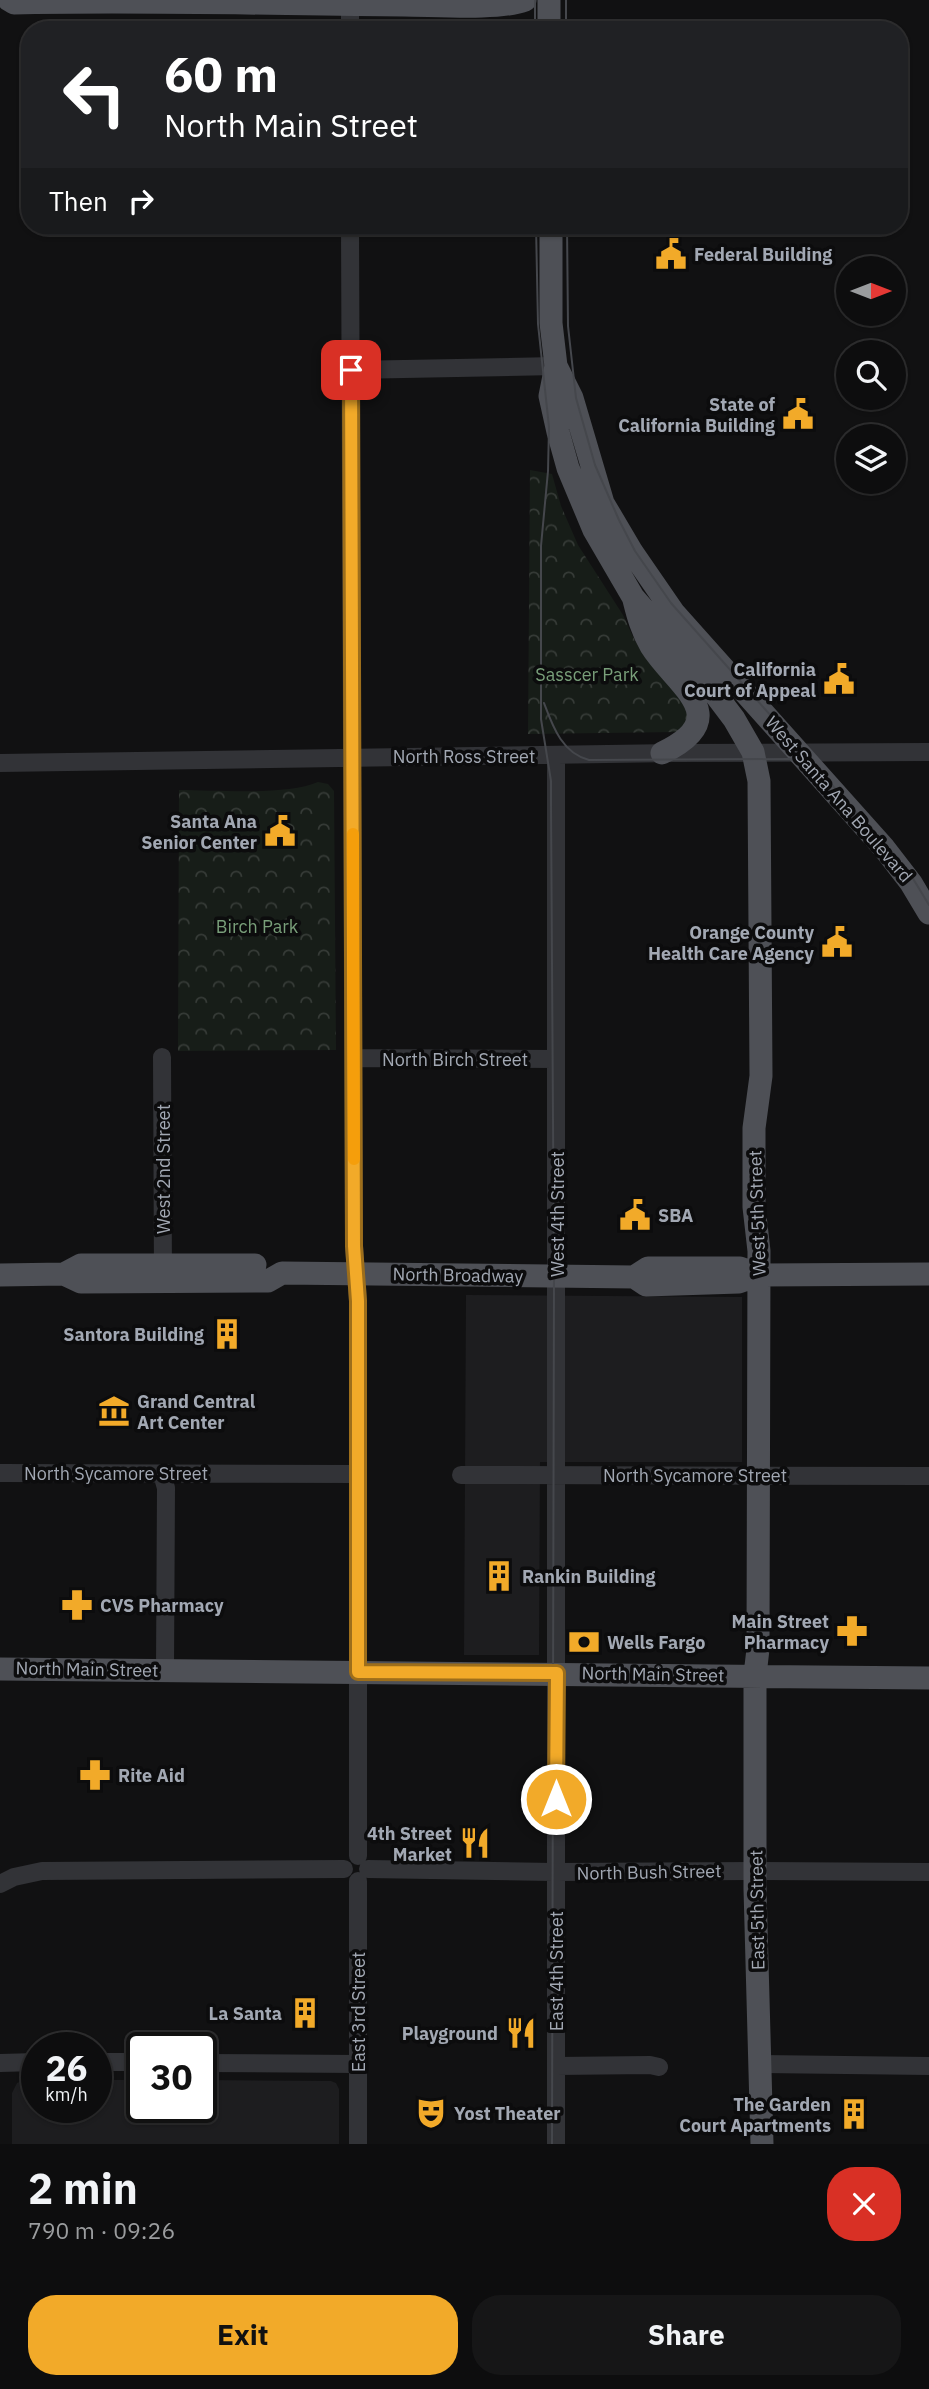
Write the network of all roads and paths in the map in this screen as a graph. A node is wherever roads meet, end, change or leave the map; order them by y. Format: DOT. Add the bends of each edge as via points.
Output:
graph roads {
  1 [pos="9,0"];
  2 [pos="525,0"];
  3 [pos="549,0"];
  4 [pos="350,5"];
  5 [pos="350,21"];
  6 [pos="549,21"];
  7 [pos="350,235"];
  8 [pos="551,235"];
  9 [pos="556,366"];
  10 [pos="351,370"];
  11 [pos="633,597"];
  12 [pos="753,752"];
  13 [pos="929,752"];
  14 [pos="662,753"];
  15 [pos="801,753"];
  16 [pos="556,755"];
  17 [pos="352,757"];
  18 [pos="0,763"];
  19 [pos="929,913"];
  20 [pos="162,1057"];
  21 [pos="354,1058"];
  22 [pos="556,1059"];
  23 [pos="163,1273"];
  24 [pos="356,1274"];
  25 [pos="929,1274"];
  26 [pos="0,1275"];
  27 [pos="759,1275"];
  28 [pos="557,1276"];
  29 [pos="0,1473"];
  30 [pos="162,1474"];
  31 [pos="358,1474"];
  32 [pos="461,1475"];
  33 [pos="558,1475"];
  34 [pos="759,1475"];
  35 [pos="929,1476"];
  36 [pos="0,1669"];
  37 [pos="165,1670"];
  38 [pos="358,1672"];
  39 [pos="557,1673"];
  40 [pos="755,1675"];
  41 [pos="929,1678"];
  42 [pos="357,1869"];
  43 [pos="755,1871"];
  44 [pos="556,1872"];
  45 [pos="929,1872"];
  46 [pos="0,1884"];
  47 [pos="21,2062"];
  48 [pos="0,2063"];
  49 [pos="217,2063"];
  50 [pos="358,2064"];
  51 [pos="760,2064"];
  52 [pos="556,2066"];
  53 [pos="929,2066"];
  54 [pos="659,2067"];
  55 [pos="358,2144"];
  56 [pos="556,2144"];
  57 [pos="762,2144"];
  1 -- 4 [label="main road"];
  2 -- 4 [label="main road" via="514,5"];
  3 -- 6 [label="main road"];
  4 -- 5 [label="street"];
  7 -- 10 [label="street, East 3rd Street"];
  8 -- 9 [label="main road, West Santa Ana Boulevard"];
  9 -- 10 [label="street"];
  9 -- 11 [label="main road, West Santa Ana Boulevard" via="550,396 568,468 594,530"];
  9 -- 15 [label="main road, West Santa Ana Boulevard" via="572,398 603,503 632,552 674,613"];
  10 -- 17 [label="street, East 3rd Street"];
  11 -- 12 [label="main road, West Santa Ana Boulevard" via="720,700"];
  11 -- 14 [label="main road" via="642,631 691,694 698,710 695,726 683,743"];
  12 -- 14 [label="street, North Ross Street"];
  12 -- 15 [label="street, North Ross Street"];
  12 -- 27 [label="main road, West 5th Street" via="759,781 761,1076 754,1128"];
  13 -- 15 [label="street, North Ross Street"];
  14 -- 16 [label="street, North Ross Street"];
  15 -- 19 [label="main road, West Santa Ana Boulevard" via="898,866"];
  16 -- 17 [label="street, North Ross Street"];
  16 -- 22 [label="street, West 4th Street"];
  17 -- 18 [label="street, North Ross Street"];
  17 -- 21 [label="street, East 3rd Street"];
  20 -- 23 [label="street, West 2nd Street"];
  21 -- 22 [label="street, North Birch Street"];
  21 -- 24 [label="street, East 3rd Street"];
  22 -- 28 [label="street, West 4th Street"];
  23 -- 24 [label="main road, North Broadway" via="268,1281 282,1273"];
  23 -- 26 [label="main road, North Broadway" via="81,1282 64,1275"];
  24 -- 28 [label="main road, North Broadway"];
  24 -- 31 [label="street, East 3rd Street"];
  25 -- 27 [label="main road, North Broadway"];
  27 -- 28 [label="main road, North Broadway" via="739,1282 646,1285 634,1278"];
  27 -- 34 [label="main road, West 5th Street"];
  28 -- 33 [label="street, West 4th Street"];
  29 -- 30 [label="street, North Sycamore Street"];
  30 -- 31 [label="street, North Sycamore Street"];
  30 -- 37 [label="street" via="166,1488"];
  31 -- 38 [label="street, East 3rd Street"];
  32 -- 33 [label="street, North Sycamore Street"];
  33 -- 34 [label="street, North Sycamore Street"];
  33 -- 39 [label="street, West 4th Street"];
  34 -- 35 [label="street, North Sycamore Street"];
  34 -- 40 [label="main road, West 5th Street"];
  36 -- 37 [label="main road, North Main Street"];
  37 -- 38 [label="main road, North Main Street"];
  38 -- 39 [label="main road, North Main Street"];
  38 -- 42 [label="street, East 3rd Street"];
  39 -- 40 [label="main road, North Main Street"];
  39 -- 44 [label="street, East 4th Street"];
  40 -- 41 [label="main road, North Main Street"];
  40 -- 43 [label="main road, East 5th Street"];
  42 -- 44 [label="street, North Bush Street"];
  42 -- 46 [label="street, North Bush Street" via="54,1870"];
  42 -- 50 [label="street, East 3rd Street"];
  43 -- 44 [label="street, North Bush Street"];
  43 -- 45 [label="street, North Bush Street"];
  43 -- 51 [label="main road, East 5th Street"];
  44 -- 52 [label="street, East 4th Street"];
  47 -- 48 [label="street"];
  49 -- 50 [label="street"];
  50 -- 55 [label="street, East 3rd Street"];
  51 -- 53 [label="street"];
  51 -- 57 [label="main road, East 5th Street"];
  52 -- 54 [label="street"];
  52 -- 56 [label="street, East 4th Street"];
}
